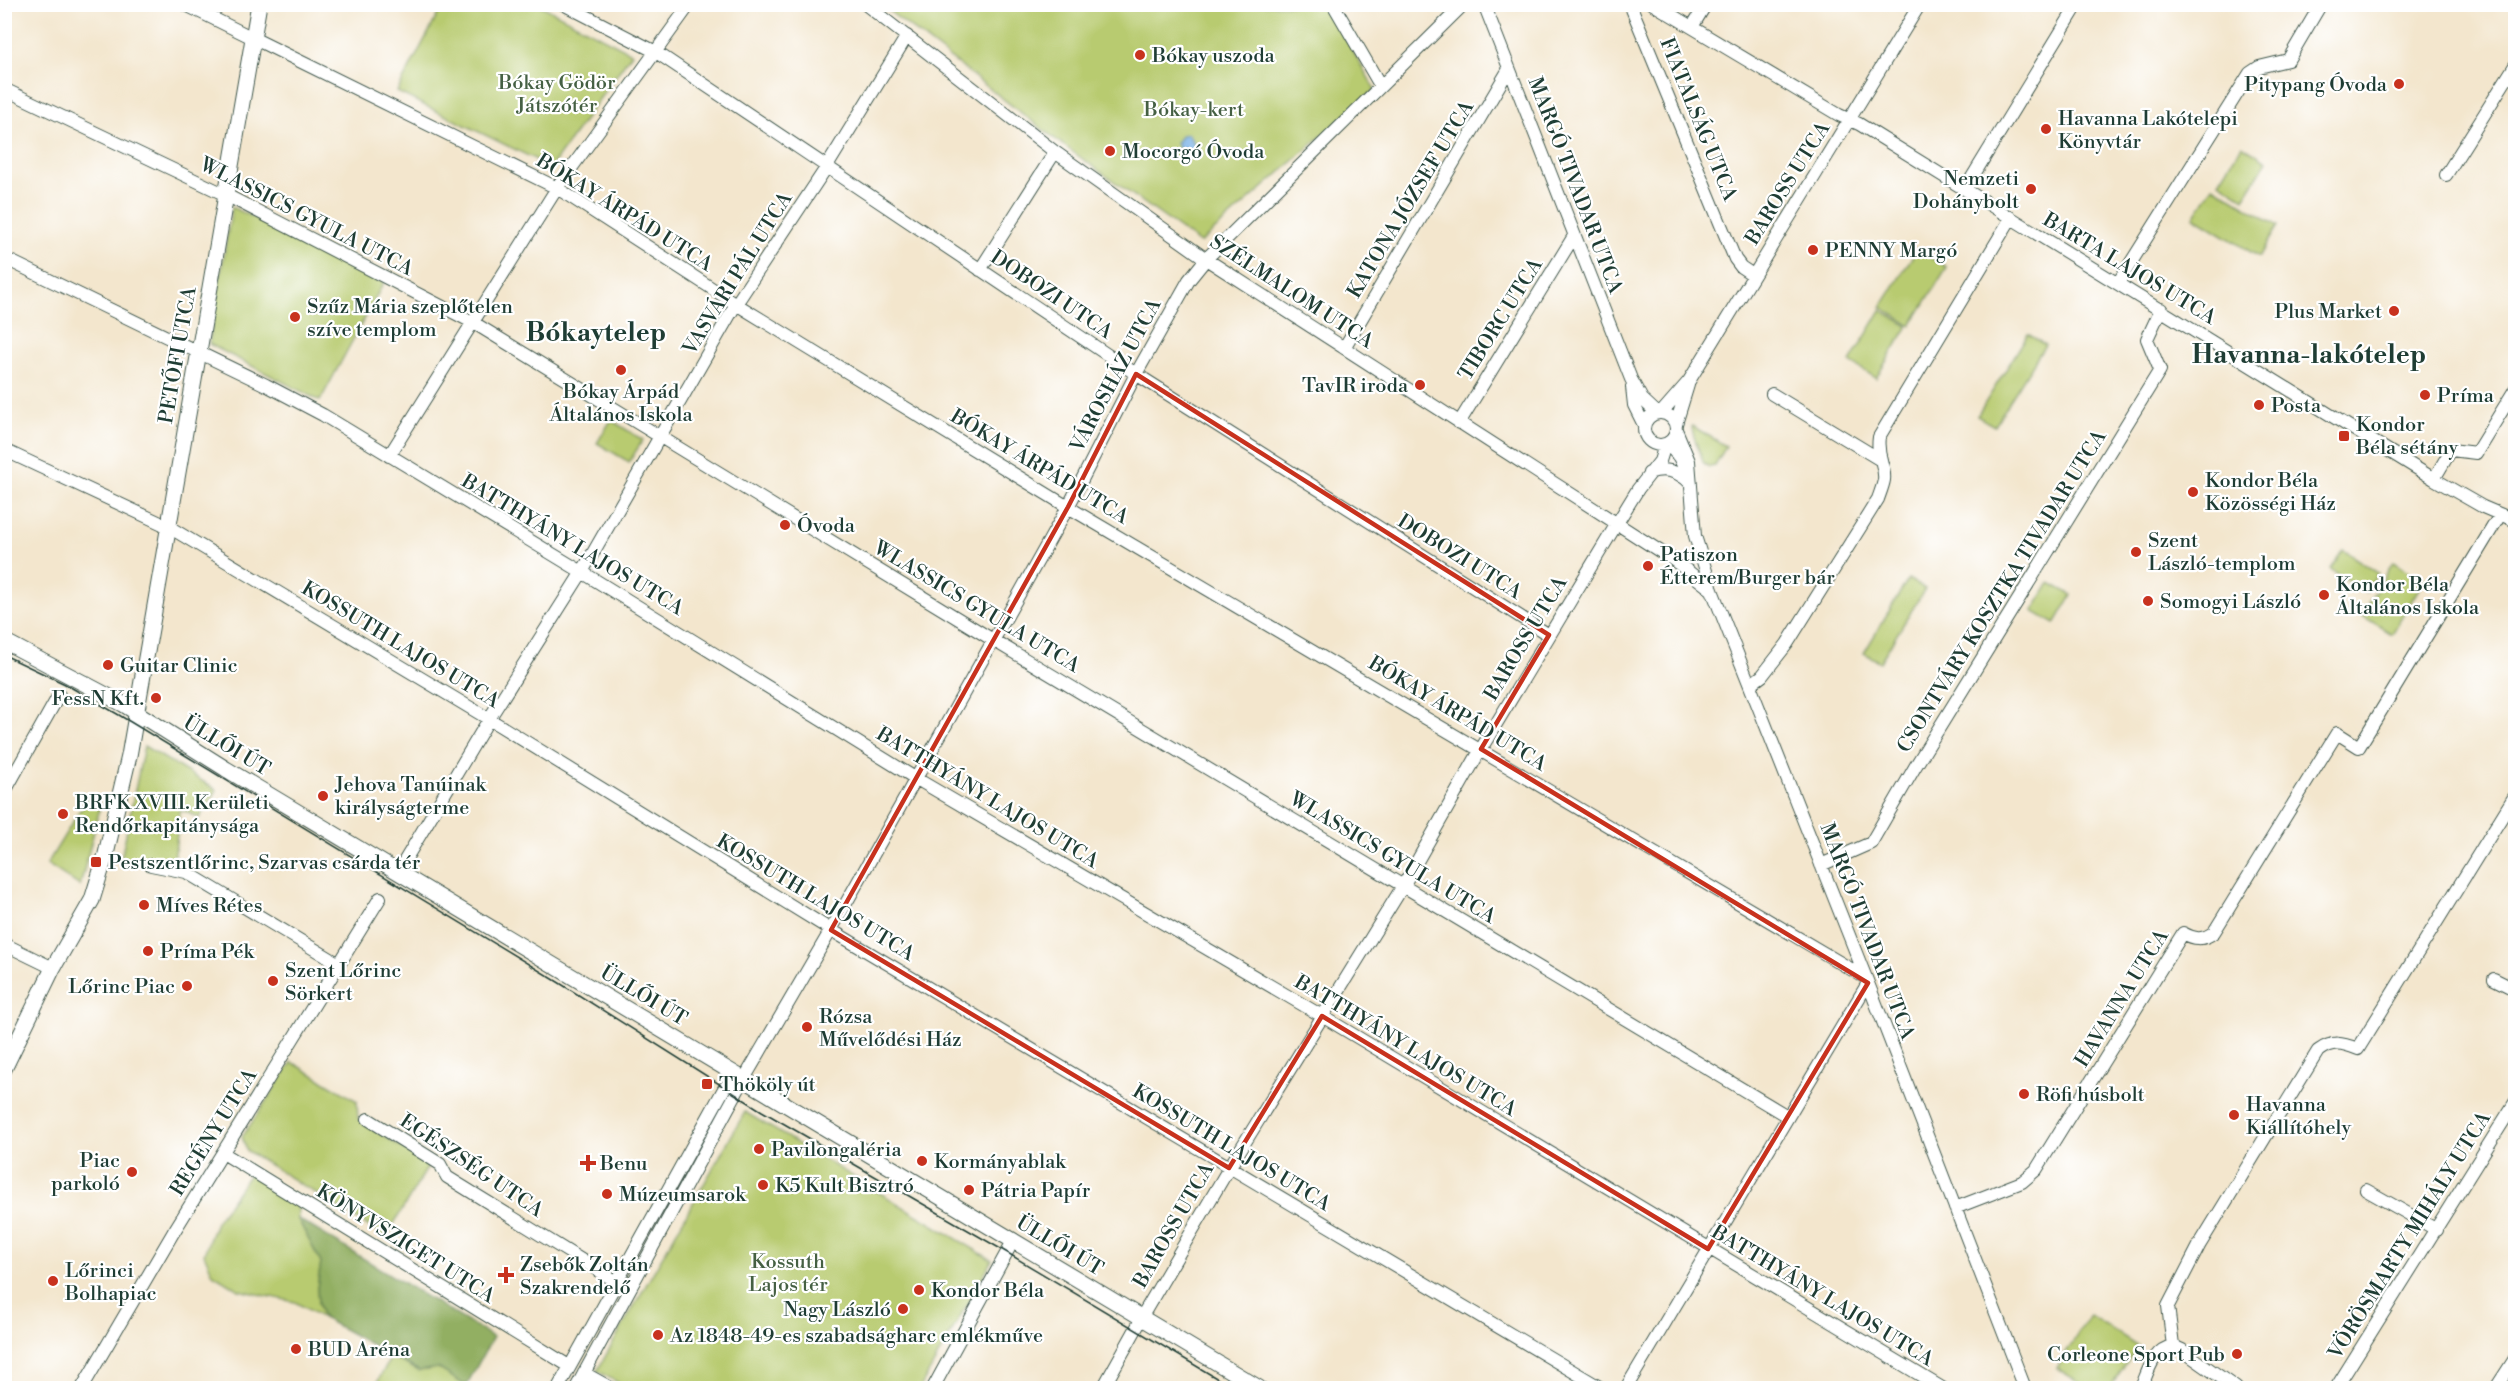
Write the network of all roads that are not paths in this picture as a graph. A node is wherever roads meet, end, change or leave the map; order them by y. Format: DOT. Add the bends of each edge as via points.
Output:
graph roads {
  1 [pos="184,4"];
  2 [pos="259,4"];
  3 [pos="563,4"];
  4 [pos="690,4"];
  5 [pos="865,4"];
  6 [pos="1334,4"];
  7 [pos="1464,4"];
  8 [pos="1484,4"];
  9 [pos="1632,4"];
  10 [pos="1653,4"];
  11 [pos="1706,4"];
  12 [pos="1920,4"];
  13 [pos="2078,4"];
  14 [pos="2321,4"];
  15 [pos="1692,27"];
  16 [pos="907,36"];
  17 [pos="253,38"];
  18 [pos="656,52"];
  19 [pos="2516,64"];
  20 [pos="1509,69"];
  21 [pos="1380,85"];
  22 [pos="4,89"];
  23 [pos="1849,119"];
  24 [pos="1054,152"];
  25 [pos="826,168"];
  26 [pos="2446,175"];
  27 [pos="557,188"];
  28 [pos="1965,189"];
  29 [pos="226,195"];
  30 [pos="2011,218"];
  31 [pos="1574,236"];
  32 [pos="4,258"];
  33 [pos="1206,258"];
  34 [pos="980,270"];
  35 [pos="1753,275"];
  36 [pos="2118,283"];
  37 [pos="736,304"];
  38 [pos="2161,309"];
  39 [pos="474,323"];
  40 [pos="1344,348"];
  41 [pos="198,352"];
  42 [pos="1136,374"];
  43 [pos="1631,380"];
  44 [pos="1689,381"];
  45 [pos="2516,388"];
  46 [pos="1772,394"];
  47 [pos="1659,413"];
  48 [pos="1459,423"];
  49 [pos="1644,425"];
  50 [pos="1676,428"];
  51 [pos="662,436"];
  52 [pos="1650,441"];
  53 [pos="1666,444"];
  54 [pos="4,450"];
  55 [pos="389,456"];
  56 [pos="1879,459"];
  57 [pos="1648,474"];
  58 [pos="2434,479"];
  59 [pos="1690,484"];
  60 [pos="1068,507"];
  61 [pos="2500,516"];
  62 [pos="2516,521"];
  63 [pos="1616,525"];
  64 [pos="169,527"];
  65 [pos="582,572"];
  66 [pos="1712,590"];
  67 [pos="1549,635"];
  68 [pos="993,640"];
  69 [pos="4,641"];
  70 [pos="1751,684"];
  71 [pos="59,695"];
  72 [pos="135,713"];
  73 [pos="489,719"];
  74 [pos="1481,749"];
  75 [pos="915,778"];
  76 [pos="4,793"];
  77 [pos="2516,794"];
  78 [pos="151,865"];
  79 [pos="1821,865"];
  80 [pos="398,872"];
  81 [pos="1403,886"];
  82 [pos="380,898"];
  83 [pos="831,930"];
  84 [pos="4,944"];
  85 [pos="339,964"];
  86 [pos="53,968"];
  87 [pos="2494,979"];
  88 [pos="1867,980"];
  89 [pos="2516,990"];
  90 [pos="1322,1016"];
  91 [pos="4,1069"];
  92 [pos="744,1079"];
  93 [pos="2516,1101"];
  94 [pos="1787,1116"];
  95 [pos="368,1119"];
  96 [pos="691,1149"];
  97 [pos="223,1153"];
  98 [pos="703,1156"];
  99 [pos="1228,1168"];
  100 [pos="2366,1190"];
  101 [pos="1954,1208"];
  102 [pos="2437,1230"];
  103 [pos="1012,1241"];
  104 [pos="1708,1249"];
  105 [pos="617,1282"];
  106 [pos="1141,1318"];
  107 [pos="2173,1346"];
  108 [pos="2516,1357"];
  109 [pos="569,1366"];
  110 [pos="584,1373"];
  111 [pos="82,1389"];
  112 [pos="558,1389"];
  113 [pos="576,1389"];
  114 [pos="611,1389"];
  115 [pos="933,1389"];
  116 [pos="1103,1389"];
  117 [pos="1259,1389"];
  118 [pos="1601,1389"];
  119 [pos="1626,1389"];
  120 [pos="1942,1389"];
  121 [pos="2025,1389"];
  122 [pos="2141,1389"];
  123 [pos="2236,1389"];
  124 [pos="2336,1389"];
  125 [pos="2496,1389"];
  1 -- 17 [label="street, BÓKAY ÁRPÁD UTCA"];
  2 -- 17 [label="main road, PETŐFI UTCA"];
  3 -- 18 [label="street, DOBOZI UTCA"];
  4 -- 18 [label="street"];
  5 -- 16 [label="street, SZÉLMALOM UTCA"];
  6 -- 21 [label="street"];
  7 -- 21 [label="street, VÁROSHÁZ UTCA"];
  8 -- 20 [label="street, MARGÓ TIVADAR UTCA"];
  9 -- 35 [label="street, FIATALSÁG UTCA" via="1735,259"];
  10 -- 15 [label="street, BARTA LAJOS UTCA"];
  11 -- 15 [label="street"];
  12 -- 23 [label="street, BAROSS UTCA"];
  13 -- 28 [label="street"];
  14 -- 36 [label="street" via="2288,60 2250,73"];
  15 -- 23 [label="street, BARTA LAJOS UTCA"];
  16 -- 24 [label="street, SZÉLMALOM UTCA"];
  16 -- 25 [label="street, VASVÁRI PÁL UTCA"];
  17 -- 27 [label="street, BÓKAY ÁRPÁD UTCA"];
  17 -- 29 [label="main road, PETŐFI UTCA"];
  18 -- 25 [label="street, DOBOZI UTCA"];
  18 -- 27 [label="street"];
  19 -- 26 [label="street"];
  20 -- 31 [label="street, MARGÓ TIVADAR UTCA"];
  20 -- 40 [label="street, KATONA JÓZSEF UTCA"];
  21 -- 33 [label="street, VÁROSHÁZ UTCA"];
  22 -- 29 [label="street, WLASSICS GYULA UTCA"];
  23 -- 28 [label="street, BARTA LAJOS UTCA"];
  23 -- 35 [label="street, BAROSS UTCA"];
  24 -- 33 [label="street, SZÉLMALOM UTCA"];
  24 -- 34 [label="street"];
  25 -- 34 [label="street, DOBOZI UTCA"];
  25 -- 37 [label="street, VASVÁRI PÁL UTCA"];
  27 -- 37 [label="street, BÓKAY ÁRPÁD UTCA"];
  27 -- 39 [label="street"];
  28 -- 30 [label="street, BARTA LAJOS UTCA"];
  29 -- 39 [label="street, WLASSICS GYULA UTCA"];
  29 -- 41 [label="main road, PETŐFI UTCA"];
  30 -- 36 [label="street, BARTA LAJOS UTCA"];
  30 -- 56 [label="street" via="1880,437"];
  31 -- 43 [label="street, MARGÓ TIVADAR UTCA"];
  31 -- 48 [label="street, TIBORC UTCA"];
  32 -- 41 [label="street, BATTHYÁNY LAJOS UTCA"];
  33 -- 40 [label="street, SZÉLMALOM UTCA"];
  33 -- 42 [label="street, VÁROSHÁZ UTCA" via="1189,280"];
  34 -- 42 [label="street, DOBOZI UTCA"];
  35 -- 44 [label="street, BAROSS UTCA"];
  36 -- 38 [label="street, BARTA LAJOS UTCA"];
  37 -- 51 [label="street, VASVÁRI PÁL UTCA"];
  37 -- 60 [label="street, BÓKAY ÁRPÁD UTCA"];
  38 -- 58 [label="street, BARTA LAJOS UTCA"];
  38 -- 79 [label="street, CSONTVÁRY KOSZTKA TIVADAR UTCA" via="2147,339 2160,370 1871,843"];
  39 -- 51 [label="street, WLASSICS GYULA UTCA"];
  39 -- 55 [label="street"];
  40 -- 48 [label="street, SZÉLMALOM UTCA"];
  41 -- 55 [label="street, BATTHYÁNY LAJOS UTCA" via="304,405"];
  41 -- 64 [label="main road, PETŐFI UTCA"];
  42 -- 60 [label="street, VÁROSHÁZ UTCA"];
  42 -- 67 [label="street, DOBOZI UTCA"];
  43 -- 47 [label="street, MARGÓ TIVADAR UTCA" via="1642,399"];
  43 -- 49 [label="street, MARGÓ TIVADAR UTCA" via="1634,405"];
  44 -- 47 [label="street, BAROSS UTCA"];
  44 -- 50 [label="street, BAROSS UTCA"];
  45 -- 58 [label="street" via="2476,453 2451,450"];
  46 -- 56 [label="street"];
  47 -- 49 [label="street"];
  47 -- 50 [label="street" via="1670,416"];
  48 -- 63 [label="street, SZÉLMALOM UTCA"];
  49 -- 52 [label="street"];
  50 -- 53 [label="street"];
  50 -- 59 [label="street, MARGÓ TIVADAR UTCA" via="1689,461"];
  51 -- 65 [label="street, VASVÁRI PÁL UTCA"];
  51 -- 68 [label="street, WLASSICS GYULA UTCA"];
  52 -- 53 [label="street"];
  52 -- 57 [label="street, BAROSS UTCA"];
  53 -- 57 [label="street, BAROSS UTCA" via="1660,461"];
  53 -- 59 [label="street, MARGÓ TIVADAR UTCA" via="1678,457"];
  54 -- 64 [label="street, KOSSUTH LAJOS UTCA"];
  55 -- 65 [label="street, BATTHYÁNY LAJOS UTCA"];
  56 -- 70 [label="street" via="1884,479 1878,499 1787,644"];
  57 -- 59 [label="street" via="1674,472"];
  57 -- 63 [label="street, BAROSS UTCA"];
  58 -- 61 [label="street, BARTA LAJOS UTCA"];
  59 -- 66 [label="street, MARGÓ TIVADAR UTCA" via="1695,536"];
  60 -- 68 [label="street, VÁROSHÁZ UTCA"];
  60 -- 74 [label="street, BÓKAY ÁRPÁD UTCA"];
  61 -- 62 [label="street, BARTA LAJOS UTCA"];
  61 -- 101 [label="street, HAVANNA UTCA" via="2359,747 2337,733 2214,932 2202,939 2183,933 2036,1170 2022,1182"];
  63 -- 66 [label="street, SZÉLMALOM UTCA" via="1675,561"];
  63 -- 67 [label="street, BAROSS UTCA"];
  64 -- 72 [label="main road, PETŐFI UTCA"];
  64 -- 73 [label="street, KOSSUTH LAJOS UTCA"];
  65 -- 73 [label="street, VASVÁRI PÁL UTCA"];
  65 -- 75 [label="street, BATTHYÁNY LAJOS UTCA"];
  66 -- 70 [label="street, MARGÓ TIVADAR UTCA"];
  67 -- 74 [label="street, BAROSS UTCA"];
  68 -- 75 [label="street, VÁROSHÁZ UTCA"];
  68 -- 81 [label="street, WLASSICS GYULA UTCA"];
  69 -- 72 [label="main road, ÜLLŐI ÚT"];
  70 -- 79 [label="street, MARGÓ TIVADAR UTCA"];
  71 -- 76 [label="street"];
  72 -- 80 [label="main road, ÜLLŐI ÚT"];
  72 -- 86 [label="main road, PETŐFI UTCA" via="129,756 96,888"];
  73 -- 80 [label="street, VASVÁRI PÁL UTCA"];
  73 -- 83 [label="street, KOSSUTH LAJOS UTCA"];
  74 -- 81 [label="street, BAROSS UTCA"];
  74 -- 88 [label="street, BÓKAY ÁRPÁD UTCA"];
  75 -- 83 [label="street, VÁROSHÁZ UTCA"];
  75 -- 90 [label="street, BATTHYÁNY LAJOS UTCA"];
  77 -- 107 [label="street" via="2358,1049 2337,1042 2318,1051 2199,1244 2168,1306"];
  78 -- 85 [label="street" via="186,872"];
  79 -- 88 [label="street, MARGÓ TIVADAR UTCA"];
  80 -- 92 [label="main road, ÜLLŐI ÚT"];
  81 -- 90 [label="street, BAROSS UTCA"];
  81 -- 94 [label="street, WLASSICS GYULA UTCA"];
  82 -- 85 [label="street, REGÉNY UTCA"];
  83 -- 92 [label="street, VÁROSHÁZ UTCA"];
  83 -- 99 [label="street, KOSSUTH LAJOS UTCA"];
  84 -- 86 [label="street"];
  85 -- 97 [label="street, REGÉNY UTCA"];
  86 -- 91 [label="main road, PETŐFI UTCA"];
  87 -- 89 [label="street"];
  88 -- 94 [label="street"];
  88 -- 101 [label="street, MARGÓ TIVADAR UTCA"];
  90 -- 99 [label="street, BAROSS UTCA"];
  90 -- 104 [label="street, BATTHYÁNY LAJOS UTCA"];
  92 -- 96 [label="street" via="725,1088"];
  92 -- 98 [label="street"];
  92 -- 103 [label="main road, ÜLLŐI ÚT"];
  93 -- 102 [label="street, VÖRÖSMARTY MIHÁLY UTCA"];
  94 -- 104 [label="street"];
  95 -- 105 [label="street, EGÉSZSÉG UTCA" via="440,1164 447,1177"];
  96 -- 98 [label="street"];
  96 -- 105 [label="street"];
  97 -- 109 [label="street, KÖNYVSZIGET UTCA"];
  97 -- 111 [label="street, REGÉNY UTCA"];
  98 -- 110 [label="street"];
  99 -- 106 [label="street, BAROSS UTCA"];
  99 -- 118 [label="street, KOSSUTH LAJOS UTCA"];
  100 -- 102 [label="street"];
  101 -- 121 [label="street, MARGÓ TIVADAR UTCA"];
  102 -- 124 [label="street, VÖRÖSMARTY MIHÁLY UTCA"];
  103 -- 106 [label="main road, ÜLLŐI ÚT"];
  103 -- 115 [label="street"];
  104 -- 119 [label="street"];
  104 -- 120 [label="street, BATTHYÁNY LAJOS UTCA"];
  105 -- 109 [label="street"];
  106 -- 116 [label="street, BAROSS UTCA"];
  106 -- 117 [label="main road, ÜLLŐI ÚT"];
  107 -- 122 [label="street" via="2159,1352 2152,1361"];
  107 -- 123 [label="street"];
  108 -- 125 [label="street"];
  109 -- 112 [label="street"];
  110 -- 113 [label="street"];
  110 -- 114 [label="street"];
}
